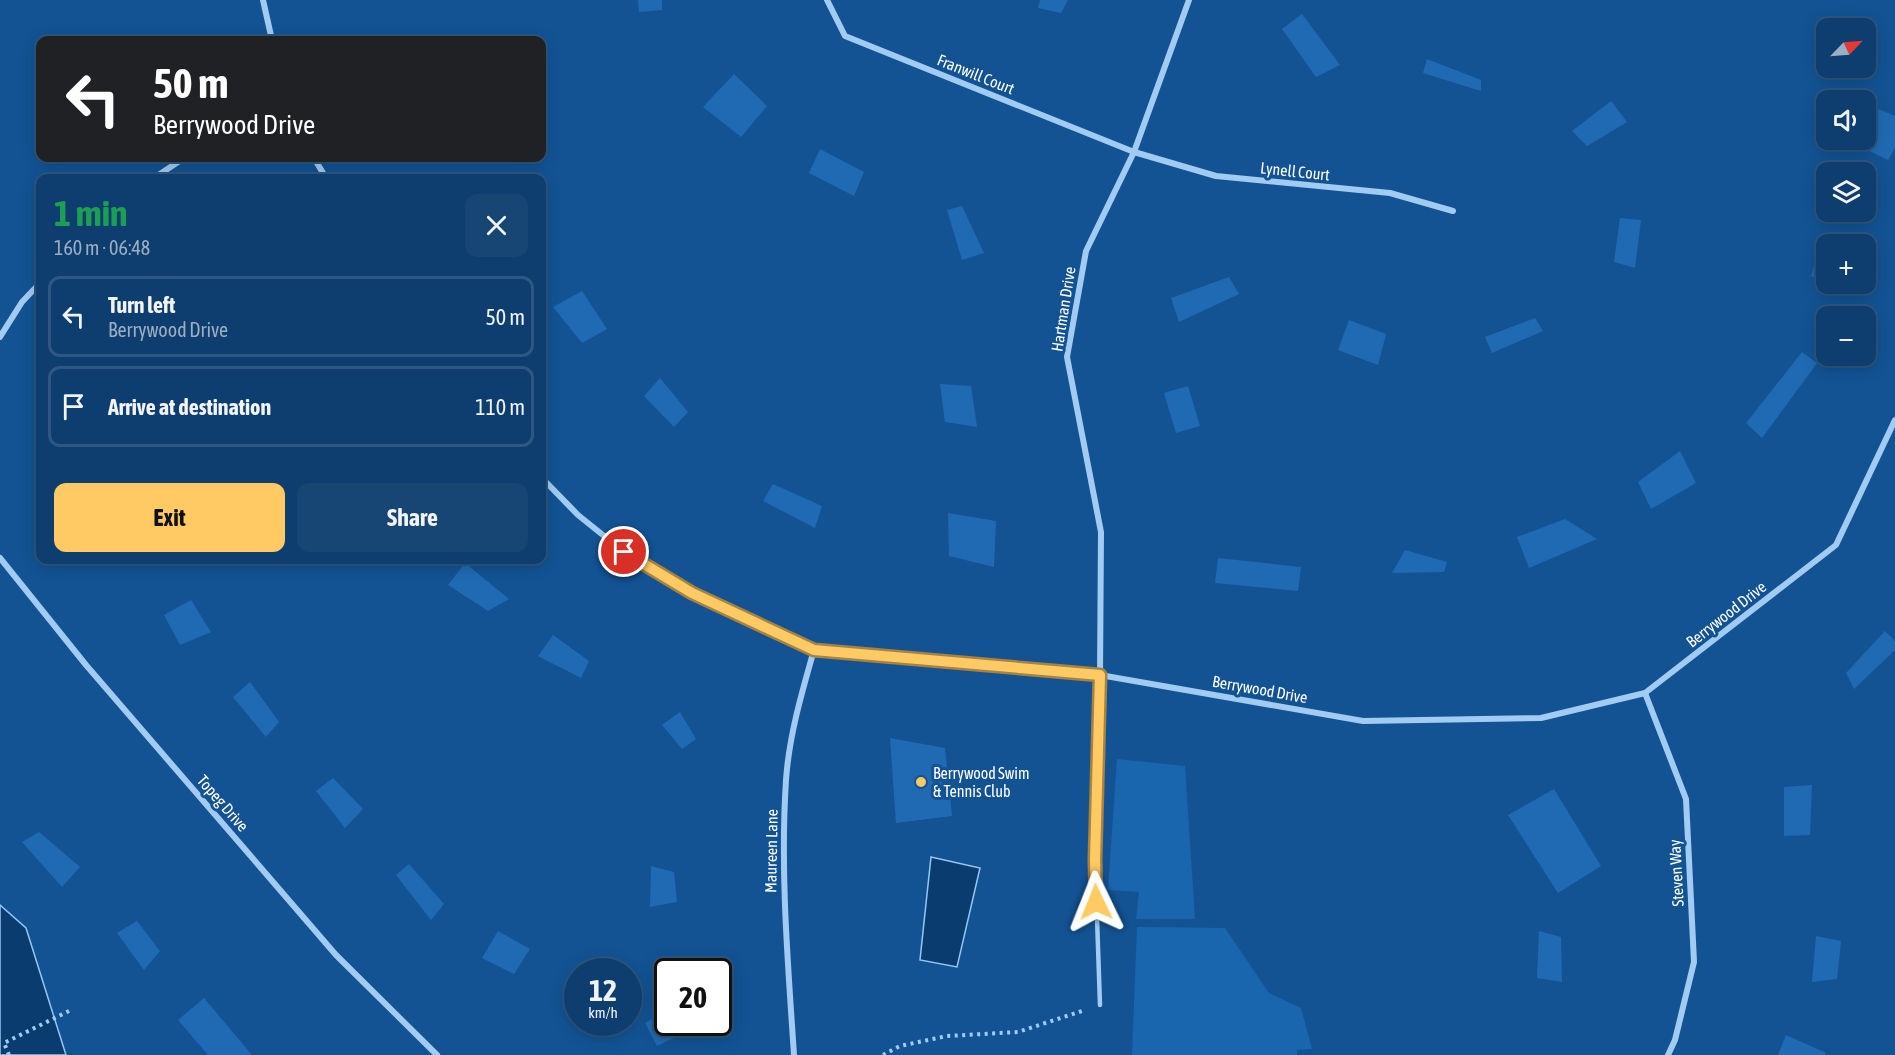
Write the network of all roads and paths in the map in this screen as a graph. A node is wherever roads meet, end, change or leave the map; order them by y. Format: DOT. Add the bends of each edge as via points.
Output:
graph roads {
  1 [pos="263,0"];
  2 [pos="827,0"];
  3 [pos="1189,0"];
  4 [pos="271,36"];
  5 [pos="1134,152"];
  6 [pos="178,162"];
  7 [pos="160,174"];
  8 [pos="1454,212"];
  9 [pos="36,287"];
  10 [pos="0,337"];
  11 [pos="1895,420"];
  12 [pos="546,482"];
  13 [pos="0,558"];
  14 [pos="814,650"];
  15 [pos="1100,675"];
  16 [pos="1645,693"];
  17 [pos="1100,1005"];
  18 [pos="71,1010"];
  19 [pos="9,1055"];
  20 [pos="437,1055"];
  21 [pos="794,1055"];
  22 [pos="883,1055"];
  23 [pos="1668,1055"];
  1 -- 4 [label="street"];
  2 -- 5 [label="street, Franwill Court" via="845,36"];
  3 -- 5 [label="street, Hartman Drive"];
  5 -- 8 [label="street, Lynell Court" via="1216,177 1390,194"];
  5 -- 15 [label="street, Hartman Drive" via="1086,251 1067,357 1101,532"];
  6 -- 7 [label="street"];
  9 -- 10 [label="street"];
  11 -- 16 [label="street, Berrywood Drive" via="1836,546"];
  12 -- 14 [label="street, Berrywood Drive" via="578,515 624,552 692,593"];
  13 -- 20 [label="street, Topeg Drive" via="86,665 336,955"];
  14 -- 15 [label="street, Berrywood Drive"];
  14 -- 21 [label="street, Maureen Lane" via="798,708 786,778 784,904"];
  15 -- 16 [label="street, Berrywood Drive" via="1363,721 1541,718"];
  15 -- 17 [label="lane" via="1095,860"];
  16 -- 23 [label="street, Steven Way" via="1686,799 1694,962"];
  17 -- 22 [label="path" via="1018,1032 947,1036 900,1046"];
  18 -- 19 [label="path" via="4,1043"];
}
